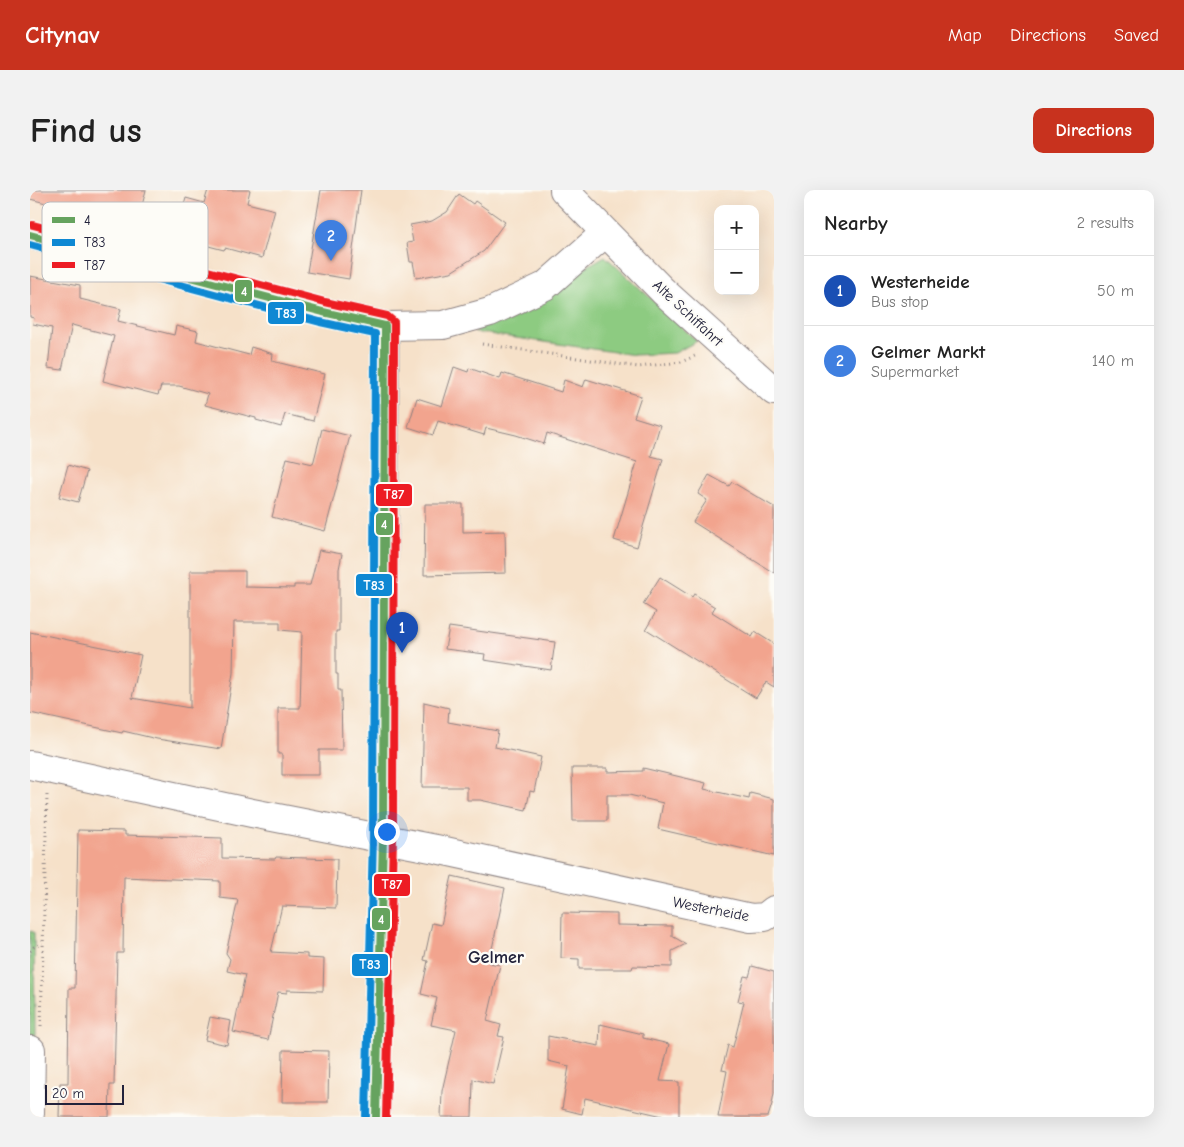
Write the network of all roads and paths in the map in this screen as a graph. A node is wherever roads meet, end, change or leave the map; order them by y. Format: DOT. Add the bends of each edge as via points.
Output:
graph roads {
  1 [pos="564,190"];
  2 [pos="605,233"];
  3 [pos="207,282"];
  4 [pos="385,326"];
  5 [pos="476,343"];
  6 [pos="722,344"];
  7 [pos="774,391"];
  8 [pos="38,767"];
  9 [pos="382,837"];
  10 [pos="774,910"];
  11 [pos="43,944"];
  12 [pos="30,951"];
  13 [pos="31,1050"];
  14 [pos="30,1099"];
  15 [pos="30,1113"];
  16 [pos="376,1117"];
  1 -- 2 [label="street, Alte Schiffahrt"];
  2 -- 4 [label="street" via="545,286 490,312 443,325"];
  2 -- 6 [label="street, Alte Schiffahrt"];
  3 -- 4 [label="street"];
  4 -- 9 [label="street"];
  5 -- 6 [label="path" via="638,367 681,362"];
  6 -- 7 [label="street, Alte Schiffahrt"];
  8 -- 9 [label="street, Westerheide"];
  8 -- 11 [label="path"];
  9 -- 10 [label="street, Westerheide" via="751,918 765,917"];
  9 -- 16 [label="street"];
  11 -- 12 [label="path"];
  11 -- 13 [label="path" via="41,1050"];
  13 -- 14 [label="street"];
  14 -- 15 [label="street"];
}
